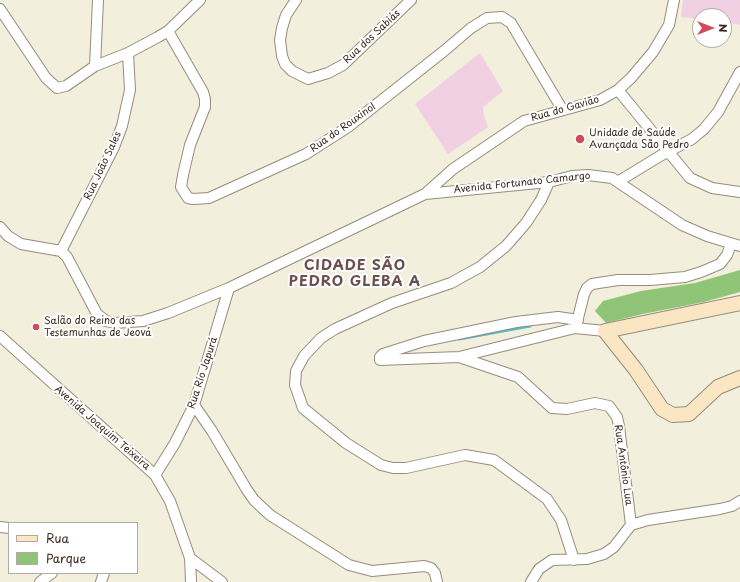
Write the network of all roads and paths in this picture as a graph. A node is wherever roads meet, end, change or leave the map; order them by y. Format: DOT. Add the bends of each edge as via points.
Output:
graph roads {
  1 [pos="98,0"];
  2 [pos="200,0"];
  3 [pos="296,0"];
  4 [pos="411,0"];
  5 [pos="674,0"];
  6 [pos="0,9"];
  7 [pos="168,31"];
  8 [pos="128,53"];
  9 [pos="96,66"];
  10 [pos="740,72"];
  11 [pos="618,90"];
  12 [pos="562,109"];
  13 [pos="670,151"];
  14 [pos="619,181"];
  15 [pos="549,182"];
  16 [pos="740,192"];
  17 [pos="425,194"];
  18 [pos="0,227"];
  19 [pos="736,245"];
  20 [pos="61,251"];
  21 [pos="229,288"];
  22 [pos="740,303"];
  23 [pos="577,324"];
  24 [pos="605,331"];
  25 [pos="0,336"];
  26 [pos="459,357"];
  27 [pos="740,378"];
  28 [pos="194,405"];
  29 [pos="156,475"];
  30 [pos="740,501"];
  31 [pos="631,525"];
  32 [pos="190,558"];
  33 [pos="574,560"];
  34 [pos="51,574"];
  35 [pos="40,582"];
  36 [pos="191,582"];
  37 [pos="222,582"];
  38 [pos="436,582"];
  39 [pos="531,582"];
  1 -- 9 [label="street"];
  2 -- 7 [label="street"];
  3 -- 4 [label="street, Rua dos Sabiás" via="286,15 282,28 282,56 292,71 308,79 343,65"];
  5 -- 11 [label="street, Rua do Gavião" via="669,25 653,52"];
  6 -- 9 [label="street" via="46,78 57,88 77,80"];
  7 -- 8 [label="street"];
  7 -- 12 [label="street, Rua do Rouxinol" via="205,99 205,107 190,144 181,187 188,198 193,199 209,198 306,154 348,127 471,28 487,18 502,17 511,23"];
  8 -- 9 [label="street"];
  8 -- 20 [label="street, Rua João Sales" via="130,90 122,126 114,147"];
  10 -- 13 [label="street" via="718,112 704,129"];
  11 -- 12 [label="street, Rua do Gavião" via="600,100"];
  11 -- 13 [label="street"];
  12 -- 17 [label="street, Rua do Gavião" via="513,127 453,169"];
  13 -- 14 [label="street"];
  13 -- 16 [label="street" via="690,178 712,188"];
  14 -- 15 [label="street, Avenida Fortunato Camargo" via="588,175"];
  14 -- 19 [label="street, Avenida Fortunato Camargo" via="682,225"];
  15 -- 17 [label="street, Avenida Fortunato Camargo"];
  15 -- 33 [label="street" via="526,223 506,246 480,267 451,283 392,303 335,329 321,338 304,356 296,371 295,385 303,408 346,443 380,465 406,468 465,455 494,460 547,499 561,520"];
  17 -- 21 [label="street, Avenida Fortunato Camargo"];
  18 -- 20 [label="street" via="21,244"];
  19 -- 23 [label="street" via="720,264 685,277 618,280 592,284 584,294"];
  20 -- 21 [label="street, Avenida Fortunato Camargo" via="67,257 97,314 106,321 115,323 143,321"];
  21 -- 28 [label="street, Rua Rio Japurá"];
  22 -- 24 [label="street"];
  23 -- 24 [label="street"];
  23 -- 26 [label="street"];
  23 -- 26 [label="street" via="558,317 543,318 424,341 392,350 380,357 380,360"];
  24 -- 27 [label="street" via="636,370 662,409 668,413 681,416 689,414 718,387"];
  25 -- 29 [label="street, Avenida Joaquim Teixeira"];
  26 -- 31 [label="street, Rua Antônio Lua" via="518,377 552,408 567,409 595,403 608,406 617,417 619,426"];
  28 -- 29 [label="street, Rua Rio Japurá"];
  28 -- 38 [label="street" via="247,490 270,515 349,565 372,571 424,566 431,568"];
  29 -- 32 [label="street, Avenida Joaquim Teixeira" via="170,501"];
  30 -- 31 [label="street" via="720,509"];
  31 -- 33 [label="street" via="614,547 604,554"];
  32 -- 36 [label="street, Avenida Joaquim Teixeira"];
  32 -- 37 [label="street"];
  33 -- 39 [label="street" via="552,560 539,569"];
  34 -- 35 [label="street"];
}
